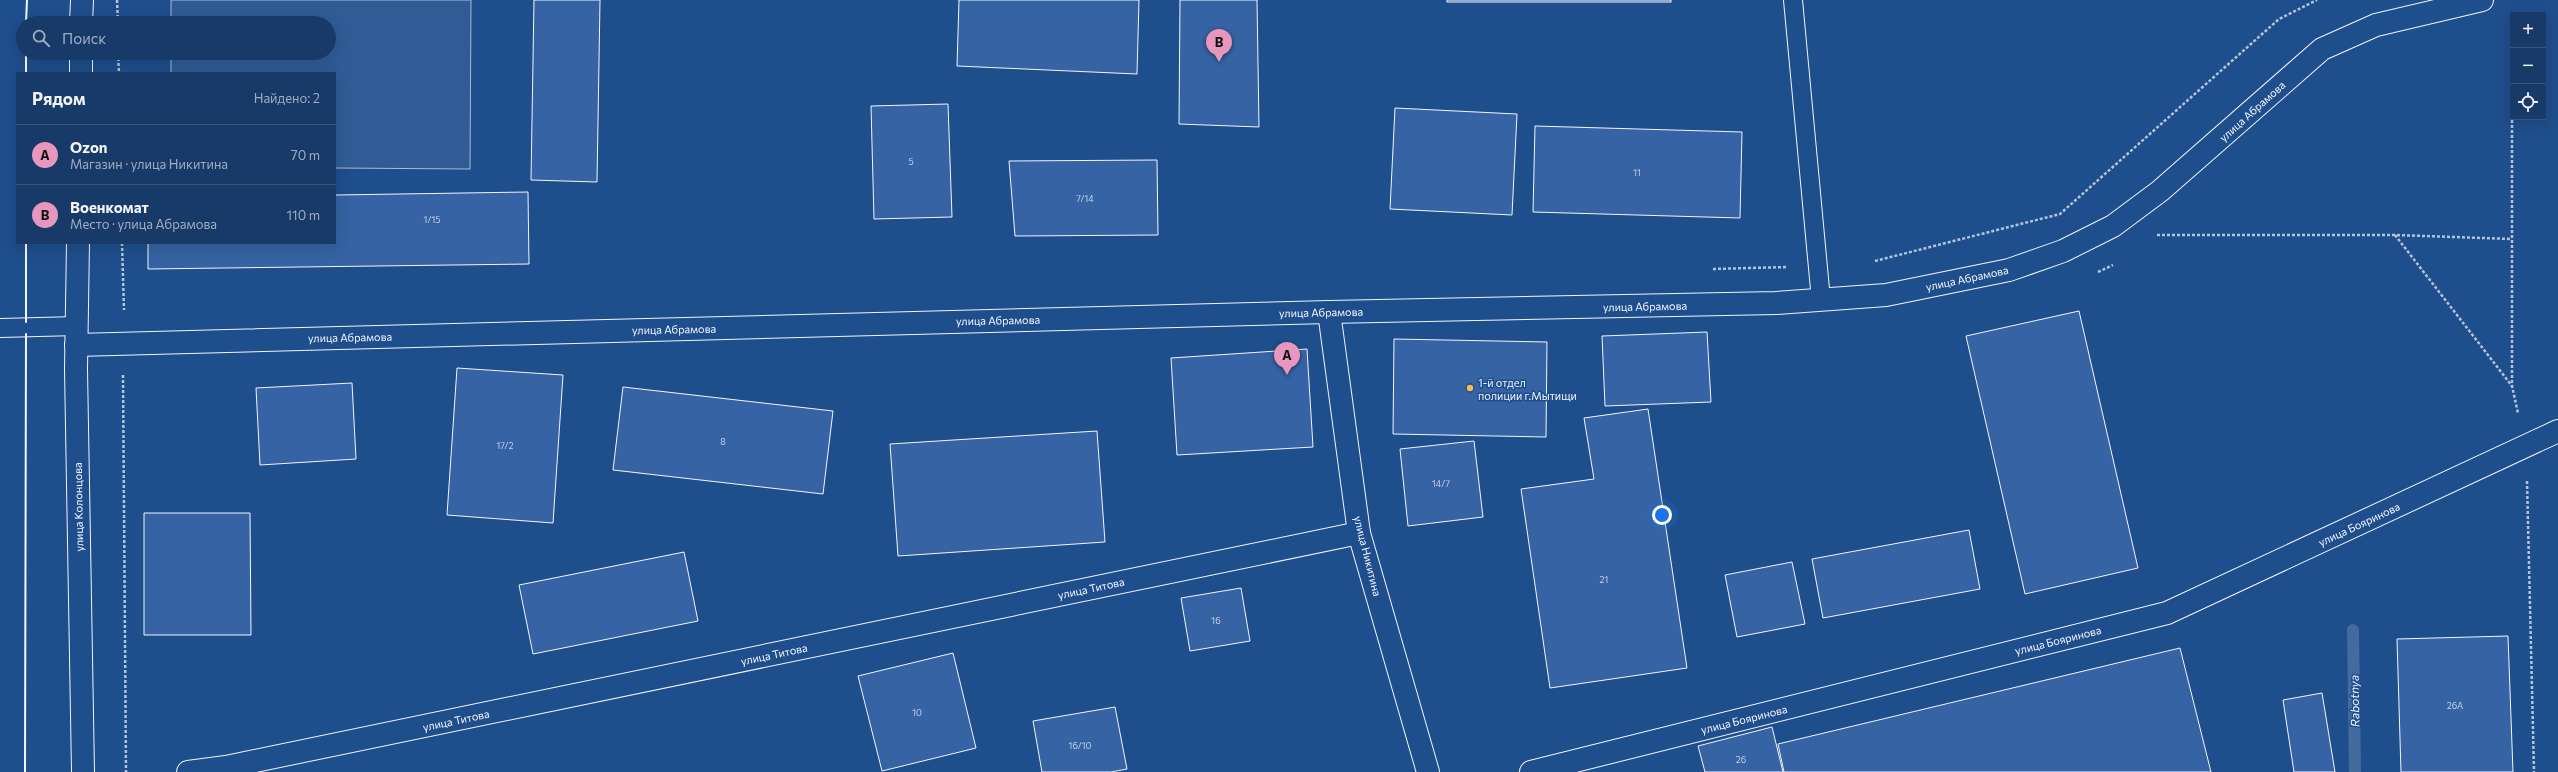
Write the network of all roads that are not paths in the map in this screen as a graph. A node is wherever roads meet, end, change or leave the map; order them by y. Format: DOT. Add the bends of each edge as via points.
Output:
graph roads {
  1 [pos="82,0"];
  2 [pos="1793,0"];
  3 [pos="2482,0"];
  4 [pos="81,16"];
  5 [pos="81,60"];
  6 [pos="80,72"];
  7 [pos="78,244"];
  8 [pos="1821,300"];
  9 [pos="1329,312"];
  10 [pos="0,328"];
  11 [pos="77,335"];
  12 [pos="2558,431"];
  13 [pos="1359,533"];
  14 [pos="82,772"];
  15 [pos="188,772"];
  16 [pos="1428,772"];
  17 [pos="1531,772"];
  1 -- 4 [label="street"];
  2 -- 8 [label="lane"];
  3 -- 8 [label="street, улица Абрамова" via="2376,25 2322,49 2160,191 2113,226 2063,251 2009,270 1894,294"];
  5 -- 6 [label="street"];
  7 -- 11 [label="street, улица Колонцова"];
  8 -- 9 [label="street, улица Абрамова"];
  9 -- 11 [label="street, улица Абрамова"];
  9 -- 13 [label="street, улица Никитина"];
  10 -- 11 [label="lane"];
  11 -- 14 [label="street, улица Колонцова"];
  12 -- 17 [label="street, улица Бояринова" via="2167,613"];
  13 -- 15 [label="street, улица Титова" via="226,768"];
  13 -- 16 [label="street, улица Никитина"];
}
